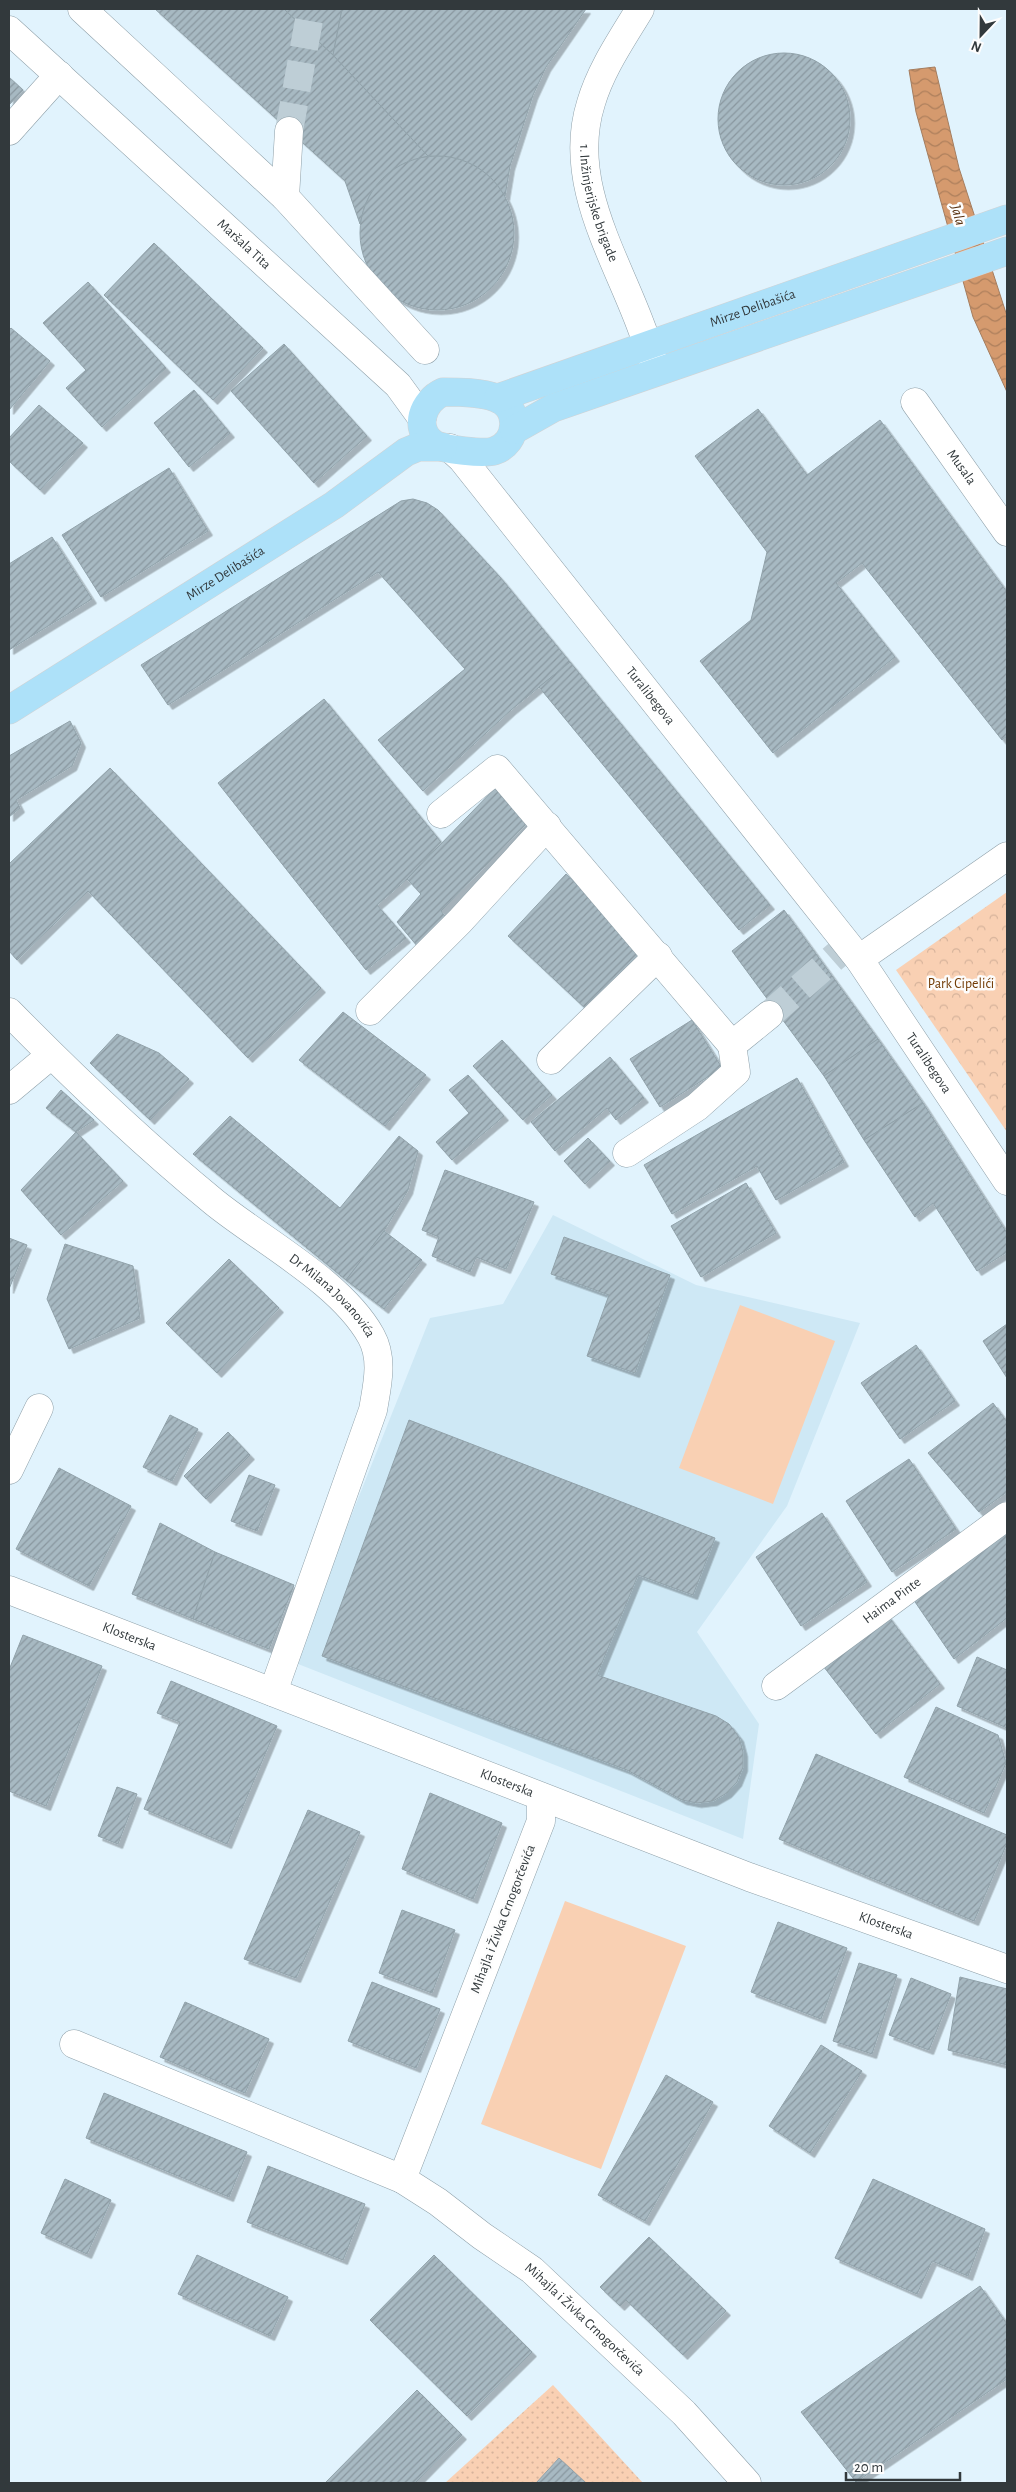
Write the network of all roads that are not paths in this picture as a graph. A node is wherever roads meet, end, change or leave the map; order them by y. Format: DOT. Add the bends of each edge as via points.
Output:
graph roads {
  1 [pos="82,9"];
  2 [pos="640,9"];
  3 [pos="9,30"];
  4 [pos="59,75"];
  5 [pos="9,131"];
  6 [pos="289,131"];
  7 [pos="285,197"];
  8 [pos="995,223"];
  9 [pos="999,254"];
  10 [pos="647,346"];
  11 [pos="425,350"];
  12 [pos="657,372"];
  13 [pos="498,398"];
  14 [pos="915,402"];
  15 [pos="426,412"];
  16 [pos="514,430"];
  17 [pos="446,448"];
  18 [pos="497,450"];
  19 [pos="406,452"];
  20 [pos="481,483"];
  21 [pos="1007,532"];
  22 [pos="9,710"];
  23 [pos="441,814"];
  24 [pos="547,826"];
  25 [pos="1007,856"];
  26 [pos="849,953"];
  27 [pos="658,956"];
  28 [pos="370,1011"];
  29 [pos="9,1012"];
  30 [pos="769,1015"];
  31 [pos="732,1045"];
  32 [pos="51,1055"];
  33 [pos="551,1060"];
  34 [pos="9,1090"];
  35 [pos="627,1153"];
  36 [pos="1007,1181"];
  37 [pos="39,1408"];
  38 [pos="9,1470"];
  39 [pos="1007,1516"];
  40 [pos="9,1590"];
  41 [pos="776,1686"];
  42 [pos="273,1692"];
  43 [pos="541,1797"];
  44 [pos="1007,1969"];
  45 [pos="74,2044"];
  46 [pos="402,2179"];
  47 [pos="747,2483"];
  1 -- 7 [label="street"];
  2 -- 10 [label="street, 1. Inžinjerijske brigade" via="603,69 590,104 583,146 588,190"];
  3 -- 4 [label="street, Maršala Tita"];
  4 -- 5 [label="street"];
  4 -- 15 [label="street, Maršala Tita" via="398,385 422,395"];
  6 -- 7 [label="street"];
  7 -- 11 [label="street"];
  8 -- 10 [label="main road, Mirze Delibašića"];
  9 -- 12 [label="main road"];
  10 -- 12 [label="street, 1. Inžinjerijske brigade"];
  10 -- 13 [label="main road, Mirze Delibašića"];
  12 -- 16 [label="main road" via="546,413"];
  13 -- 15 [label="main road" via="443,392"];
  13 -- 16 [label="main road" via="511,412"];
  14 -- 21 [label="street, Musala"];
  15 -- 17 [label="main road" via="428,438"];
  15 -- 19 [label="main road"];
  16 -- 18 [label="main road" via="510,439"];
  17 -- 18 [label="main road"];
  17 -- 19 [label="main road, Mirze Delibašića" via="418,448"];
  17 -- 20 [label="street, Turalibegova" via="462,459"];
  18 -- 20 [label="street" via="484,464"];
  19 -- 22 [label="main road, Mirze Delibašića" via="334,505"];
  20 -- 26 [label="street, Turalibegova"];
  23 -- 24 [label="street" via="497,769"];
  24 -- 27 [label="street"];
  24 -- 28 [label="street" via="460,921"];
  25 -- 26 [label="street"];
  26 -- 36 [label="street, Turalibegova"];
  27 -- 31 [label="street"];
  27 -- 33 [label="street"];
  29 -- 32 [label="street, Dr Milana Jovanovića"];
  30 -- 31 [label="street"];
  31 -- 35 [label="street" via="736,1072 696,1107"];
  32 -- 34 [label="street"];
  32 -- 42 [label="street, Dr Milana Jovanovića" via="215,1203 344,1301 372,1337 380,1371 373,1410"];
  37 -- 38 [label="street"];
  39 -- 41 [label="street, Haima Pinte"];
  40 -- 42 [label="street, Klosterska"];
  42 -- 43 [label="street, Klosterska"];
  43 -- 44 [label="street, Klosterska"];
  43 -- 46 [label="street, Mihajla i Živka Crnogorčevića" via="541,1820"];
  45 -- 46 [label="street, Mihajla i Živka Crnogorčevića"];
  46 -- 47 [label="street, Mihajla i Živka Crnogorčevića" via="532,2270 684,2413"];
}
